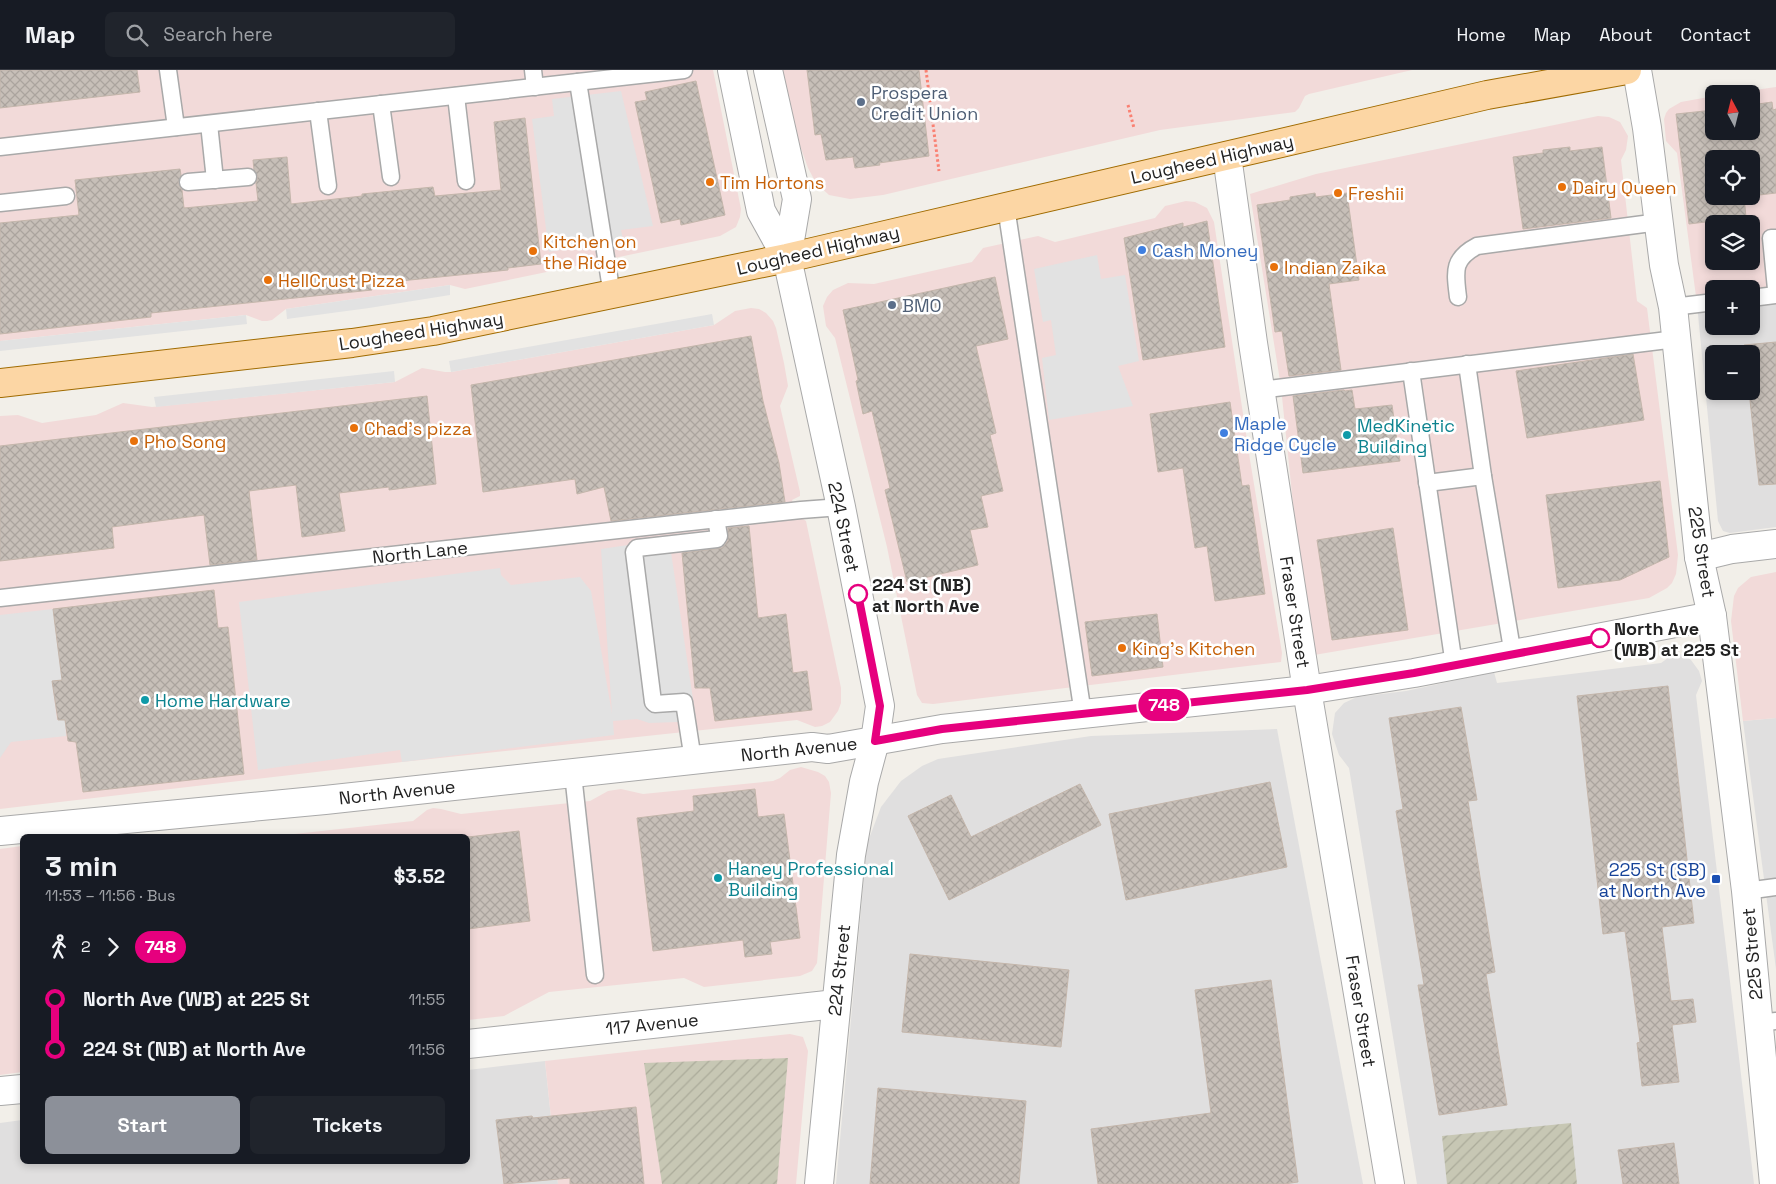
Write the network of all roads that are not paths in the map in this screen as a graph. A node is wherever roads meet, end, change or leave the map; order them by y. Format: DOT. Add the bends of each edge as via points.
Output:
graph roads {
  1 [pos="168,70"];
  2 [pos="533,70"];
  3 [pos="684,70"];
  4 [pos="732,70"];
  5 [pos="768,70"];
  6 [pos="1627,70"];
  7 [pos="1637,70"];
  8 [pos="630,73"];
  9 [pos="578,82"];
  10 [pos="535,87"];
  11 [pos="456,96"];
  12 [pos="381,104"];
  13 [pos="318,111"];
  14 [pos="209,124"];
  15 [pos="176,127"];
  16 [pos="0,147"];
  17 [pos="1227,156"];
  18 [pos="248,177"];
  19 [pos="391,177"];
  20 [pos="214,180"];
  21 [pos="466,181"];
  22 [pos="188,182"];
  23 [pos="328,186"];
  24 [pos="66,196"];
  25 [pos="0,203"];
  26 [pos="1006,207"];
  27 [pos="1659,222"];
  28 [pos="1776,238"];
  29 [pos="787,258"];
  30 [pos="1776,289"];
  31 [pos="612,295"];
  32 [pos="1776,295"];
  33 [pos="1458,297"];
  34 [pos="1760,297"];
  35 [pos="1705,303"];
  36 [pos="1672,307"];
  37 [pos="1676,339"];
  38 [pos="1467,364"];
  39 [pos="1411,371"];
  40 [pos="0,383"];
  41 [pos="1260,390"];
  42 [pos="1483,476"];
  43 [pos="1427,483"];
  44 [pos="840,507"];
  45 [pos="716,520"];
  46 [pos="1776,544"];
  47 [pos="1699,557"];
  48 [pos="0,598"];
  49 [pos="1712,616"];
  50 [pos="1513,655"];
  51 [pos="1454,665"];
  52 [pos="1307,690"];
  53 [pos="1083,714"];
  54 [pos="875,741"];
  55 [pos="694,760"];
  56 [pos="573,774"];
  57 [pos="0,831"];
  58 [pos="1776,887"];
  59 [pos="1746,891"];
  60 [pos="595,975"];
  61 [pos="836,1004"];
  62 [pos="1767,1022"];
  63 [pos="470,1044"];
  64 [pos="20,1089"];
  65 [pos="0,1091"];
  66 [pos="819,1184"];
  67 [pos="1390,1184"];
  68 [pos="1774,1184"];
  1 -- 15 [label="lane"];
  2 -- 10 [label="lane"];
  3 -- 8 [label="lane"];
  4 -- 29 [label="street, 224 Street" via="761,211"];
  5 -- 29 [label="street, 224 Street" via="797,199"];
  6 -- 17 [label="main road, Lougheed Highway" via="1487,95"];
  7 -- 27 [label="street, 225 Street"];
  8 -- 9 [label="lane"];
  9 -- 10 [label="lane"];
  9 -- 31 [label="lane"];
  10 -- 11 [label="lane"];
  11 -- 12 [label="lane"];
  11 -- 21 [label="lane"];
  12 -- 13 [label="lane"];
  12 -- 19 [label="lane"];
  13 -- 14 [label="lane"];
  13 -- 23 [label="lane"];
  14 -- 15 [label="lane"];
  14 -- 20 [label="lane"];
  15 -- 16 [label="lane"];
  17 -- 26 [label="main road, Lougheed Highway"];
  17 -- 41 [label="street, Fraser Street"];
  18 -- 20 [label="lane"];
  20 -- 22 [label="lane"];
  24 -- 25 [label="lane"];
  26 -- 29 [label="main road, Lougheed Highway"];
  26 -- 53 [label="lane"];
  27 -- 33 [label="lane" via="1477,246 1460,259 1455,271"];
  27 -- 36 [label="street, 225 Street"];
  28 -- 30 [label="lane" via="1771,238"];
  29 -- 31 [label="main road, Lougheed Highway"];
  29 -- 44 [label="street, 224 Street"];
  31 -- 40 [label="main road, Lougheed Highway" via="433,331 352,343"];
  32 -- 34 [label="lane"];
  35 -- 36 [label="lane"];
  36 -- 37 [label="street, 225 Street"];
  37 -- 38 [label="lane"];
  37 -- 47 [label="street, 225 Street"];
  38 -- 39 [label="lane"];
  38 -- 42 [label="lane"];
  39 -- 41 [label="lane"];
  39 -- 43 [label="lane"];
  41 -- 52 [label="street, Fraser Street"];
  42 -- 43 [label="lane"];
  42 -- 50 [label="lane"];
  43 -- 51 [label="lane"];
  44 -- 45 [label="lane, North Lane"];
  44 -- 54 [label="street, 224 Street" via="878,689 880,706"];
  45 -- 48 [label="lane, North Lane"];
  45 -- 55 [label="lane" via="717,539 637,548 634,552 653,702 684,702"];
  46 -- 47 [label="street"];
  47 -- 49 [label="street, 225 Street"];
  49 -- 50 [label="street, North Avenue"];
  49 -- 59 [label="street, 225 Street"];
  50 -- 51 [label="street, North Avenue"];
  51 -- 52 [label="street, North Avenue"];
  52 -- 53 [label="street, North Avenue"];
  52 -- 67 [label="street, Fraser Street"];
  53 -- 54 [label="street, North Avenue" via="942,729"];
  54 -- 55 [label="street, North Avenue" via="828,749 812,747"];
  54 -- 61 [label="street, 224 Street" via="850,855"];
  55 -- 56 [label="street, North Avenue"];
  56 -- 57 [label="street, North Avenue"];
  56 -- 60 [label="lane"];
  58 -- 59 [label="lane"];
  59 -- 62 [label="street, 225 Street"];
  61 -- 63 [label="street, 117 Avenue"];
  61 -- 66 [label="street, 224 Street"];
  62 -- 68 [label="street, 225 Street"];
  64 -- 65 [label="street"];
}
